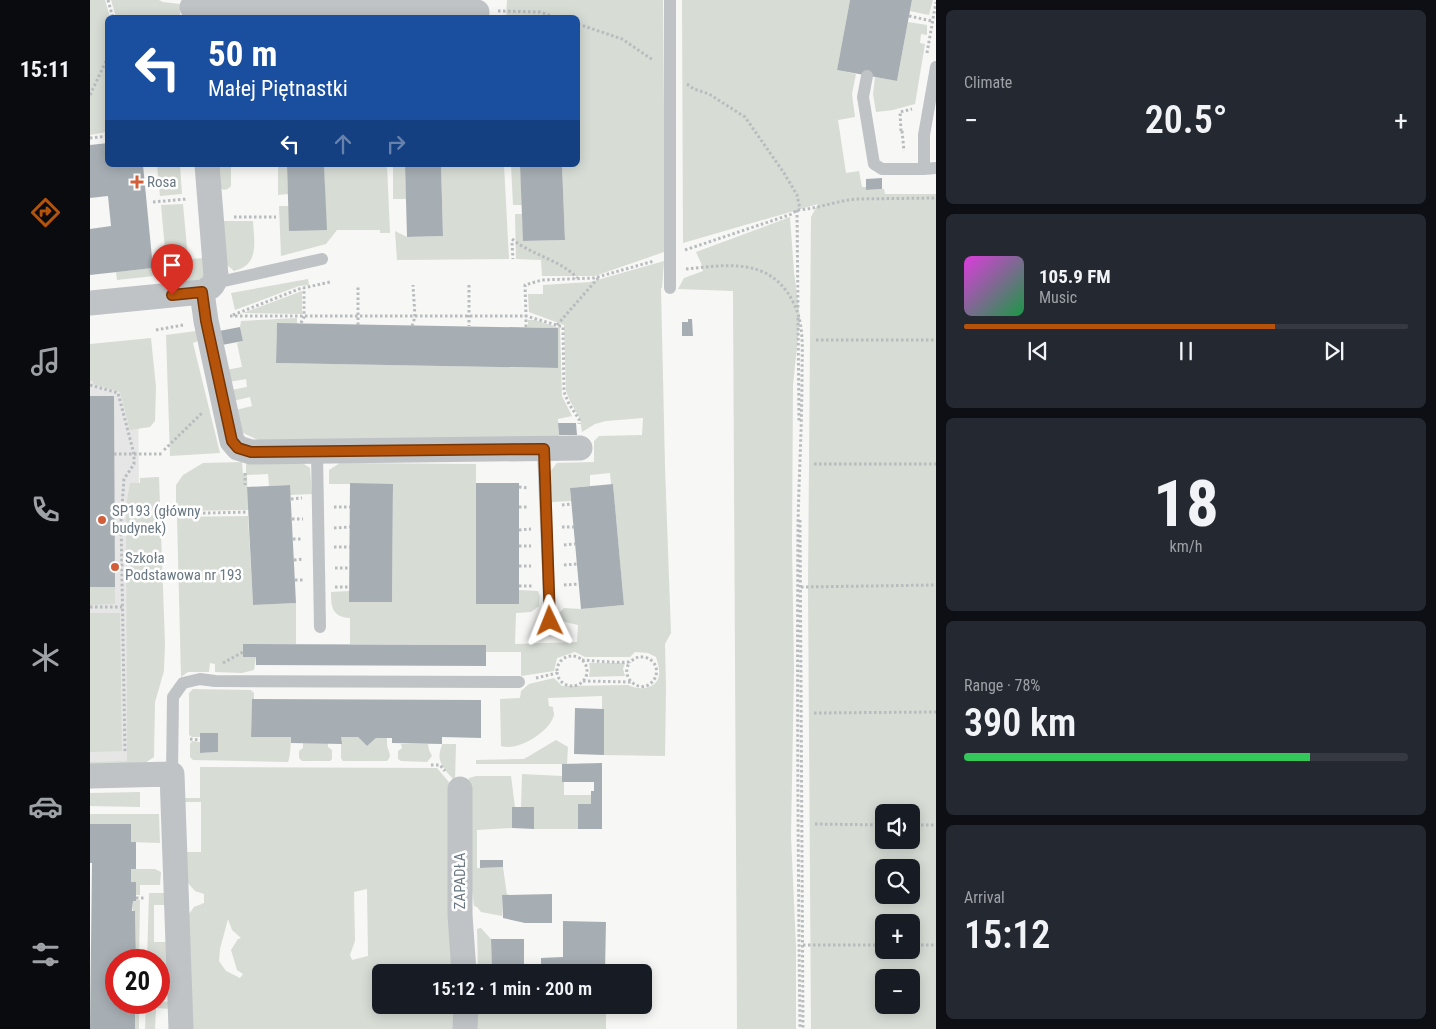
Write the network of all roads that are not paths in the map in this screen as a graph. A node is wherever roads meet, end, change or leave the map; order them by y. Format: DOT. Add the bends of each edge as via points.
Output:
graph roads {
  1 [pos="670,0"];
  2 [pos="193,8"];
  3 [pos="477,12"];
  4 [pos="936,67"];
  5 [pos="866,76"];
  6 [pos="207,167"];
  7 [pos="930,169"];
  8 [pos="322,259"];
  9 [pos="208,287"];
  10 [pos="670,288"];
  11 [pos="90,304"];
  12 [pos="580,448"];
  13 [pos="544,449"];
  14 [pos="317,452"];
  15 [pos="550,621"];
  16 [pos="320,627"];
  17 [pos="519,682"];
  18 [pos="172,774"];
  19 [pos="90,776"];
  20 [pos="460,790"];
  21 [pos="463,964"];
  22 [pos="466,1014"];
  23 [pos="181,1029"];
  24 [pos="465,1029"];
  1 -- 10 [label="lane"];
  2 -- 3 [label="street"];
  4 -- 7 [label="lane" via="924,135"];
  5 -- 7 [label="lane" via="863,96 874,164 882,169"];
  6 -- 9 [label="street" via="216,276"];
  8 -- 9 [label="lane"];
  9 -- 11 [label="street"];
  9 -- 14 [label="street" via="206,321 232,441 238,448 251,452"];
  12 -- 13 [label="street"];
  13 -- 14 [label="street"];
  13 -- 15 [label="lane"];
  14 -- 16 [label="lane"];
  17 -- 18 [label="lane" via="200,679 183,683 173,697"];
  18 -- 19 [label="street"];
  18 -- 23 [label="street"];
  20 -- 21 [label="street, ZAPADŁA"];
  22 -- 24 [label="street"];
}
